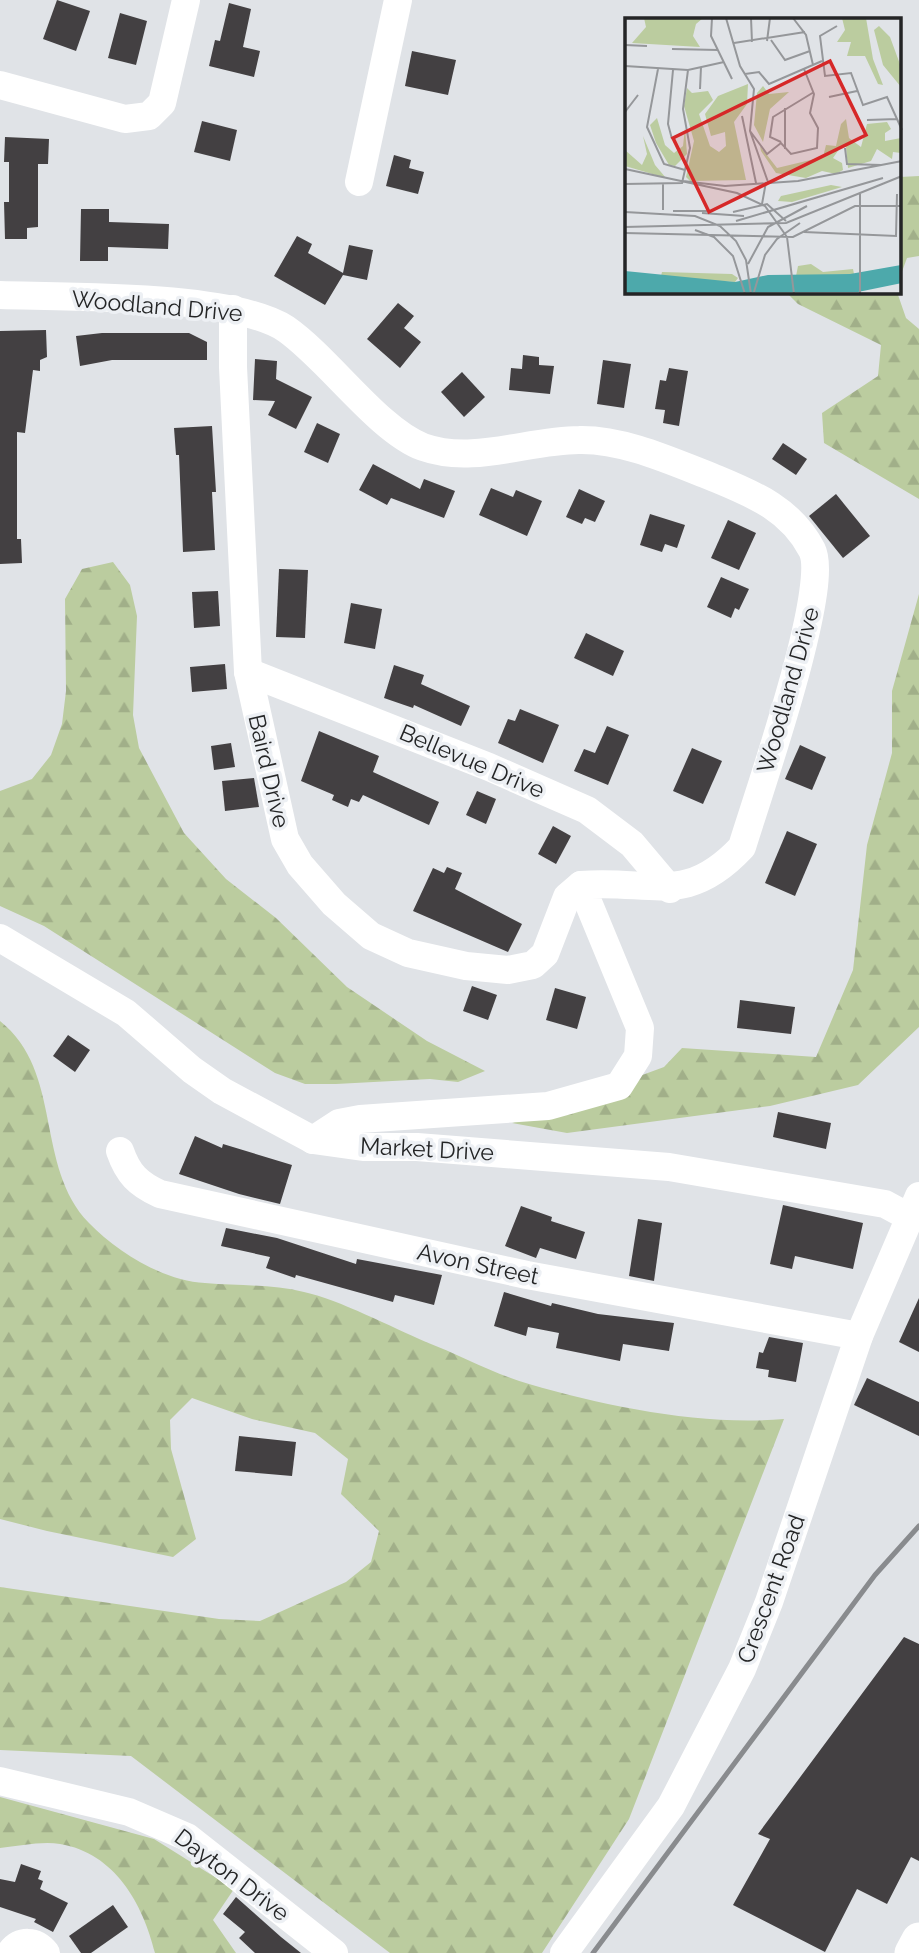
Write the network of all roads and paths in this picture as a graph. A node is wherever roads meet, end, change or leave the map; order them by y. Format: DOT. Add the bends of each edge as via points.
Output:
graph roads {
  1 [pos="186,0"];
  2 [pos="398,0"];
  3 [pos="0,85"];
  4 [pos="359,182"];
  5 [pos="0,295"];
  6 [pos="233,309"];
  7 [pos="248,672"];
  8 [pos="581,885"];
  9 [pos="670,889"];
  10 [pos="0,938"];
  11 [pos="313,1140"];
  12 [pos="120,1151"];
  13 [pos="912,1224"];
  14 [pos="859,1336"];
  15 [pos="0,1781"];
  16 [pos="919,1940"];
  17 [pos="10,1953"];
  18 [pos="46,1953"];
  19 [pos="334,1953"];
  20 [pos="564,1953"];
  21 [pos="912,1953"];
  1 -- 3 [label="street" via="162,103 149,116 124,119"];
  2 -- 4 [label="street"];
  5 -- 6 [label="street, Woodland Drive"];
  6 -- 7 [label="street, Baird Drive"];
  6 -- 9 [label="street, Woodland Drive" via="284,328 399,434 423,447 452,453 579,440 609,443 760,496 789,517 813,552 816,576 811,618 742,847 724,867"];
  7 -- 8 [label="street, Baird Drive" via="285,839 300,865 334,904 371,936 408,953 466,966 508,970 533,965 545,954 567,897"];
  7 -- 9 [label="street, Bellevue Drive" via="587,810 632,844"];
  8 -- 9 [label="street, Woodland Drive" via="617,882"];
  8 -- 11 [label="street" via="640,1028 638,1056 619,1086 548,1106 360,1119 339,1123"];
  10 -- 11 [label="street, Market Drive" via="126,1013 222,1091"];
  11 -- 13 [label="street, Market Drive" via="669,1167 884,1204"];
  12 -- 14 [label="street, Avon Street" via="126,1168 141,1186 160,1194 527,1275"];
  13 -- 14 [label="street, Crescent Road"];
  14 -- 20 [label="street, Crescent Road" via="742,1669 671,1806"];
  15 -- 19 [label="street, Dayton Drive" via="129,1812 187,1837"];
  16 -- 21 [label="main road"];
  17 -- 18 [label="street" via="29,1942"];
}
